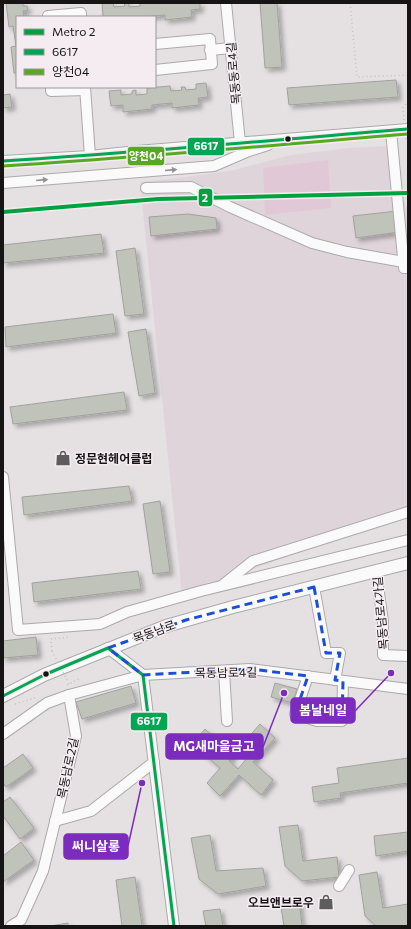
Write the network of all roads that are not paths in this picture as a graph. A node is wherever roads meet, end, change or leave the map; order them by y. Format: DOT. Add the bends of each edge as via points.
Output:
graph roads {
  1 [pos="226,3"];
  2 [pos="48,16"];
  3 [pos="81,16"];
  4 [pos="156,44"];
  5 [pos="231,48"];
  6 [pos="210,50"];
  7 [pos="156,70"];
  8 [pos="51,88"];
  9 [pos="85,88"];
  10 [pos="408,129"];
  11 [pos="391,131"];
  12 [pos="287,139"];
  13 [pos="240,143"];
  14 [pos="90,156"];
  15 [pos="3,161"];
  16 [pos="214,166"];
  17 [pos="3,183"];
  18 [pos="146,188"];
  19 [pos="404,215"];
  20 [pos="406,265"];
  21 [pos="3,477"];
  22 [pos="408,512"];
  23 [pos="408,540"];
  24 [pos="408,563"];
  25 [pos="376,571"];
  26 [pos="221,586"];
  27 [pos="314,587"];
  28 [pos="108,648"];
  29 [pos="408,656"];
  30 [pos="224,670"];
  31 [pos="143,675"];
  32 [pos="308,676"];
  33 [pos="339,680"];
  34 [pos="408,689"];
  35 [pos="69,695"];
  36 [pos="3,696"];
  37 [pos="227,721"];
  38 [pos="3,734"];
  39 [pos="154,762"];
  40 [pos="55,821"];
  41 [pos="349,870"];
  42 [pos="340,886"];
  43 [pos="11,926"];
  44 [pos="174,926"];
  1 -- 5 [label="street, 목동동로4길"];
  2 -- 3 [label="street" via="81,13"];
  4 -- 6 [label="street" via="210,38"];
  5 -- 6 [label="street"];
  5 -- 13 [label="street, 목동동로4길"];
  6 -- 7 [label="street" via="212,64"];
  8 -- 9 [label="street" via="51,91"];
  9 -- 14 [label="street"];
  10 -- 11 [label="street"];
  11 -- 12 [label="street"];
  11 -- 19 [label="street"];
  12 -- 13 [label="street"];
  12 -- 16 [label="street"];
  13 -- 14 [label="street"];
  13 -- 16 [label="street" via="227,160"];
  14 -- 15 [label="street"];
  17 -- 16 [label="street, one-way"];
  18 -- 20 [label="street" via="191,187 230,207 312,242"];
  19 -- 20 [label="street"];
  21 -- 26 [label="street" via="18,630 100,624 128,612"];
  22 -- 26 [label="street" via="253,561"];
  23 -- 26 [label="street"];
  24 -- 25 [label="main road, 목동남로"];
  25 -- 27 [label="main road, 목동남로"];
  25 -- 29 [label="street, 목동남로4가길" via="383,622 383,655"];
  27 -- 28 [label="main road, 목동남로" via="166,626"];
  27 -- 33 [label="street" via="326,653 340,653"];
  28 -- 31 [label="street"];
  28 -- 36 [label="main road, 목동남로" via="44,675"];
  30 -- 31 [label="street, 목동남로4길"];
  30 -- 32 [label="street, 목동남로4길" via="250,669"];
  30 -- 37 [label="street"];
  31 -- 35 [label="street, 목동남로4길"];
  31 -- 39 [label="street"];
  32 -- 33 [label="street, 목동남로4길"];
  32 -- 33 [label="street" via="295,714 317,721 342,721"];
  33 -- 34 [label="street, 목동남로4길"];
  35 -- 38 [label="street" via="47,703"];
  35 -- 40 [label="street, 목동남로2길" via="76,736"];
  39 -- 40 [label="street, 목동남로2길" via="91,812"];
  39 -- 44 [label="street"];
  40 -- 43 [label="street, 목동남로2길" via="43,871 21,920"];
  41 -- 42 [label="street"];
}
